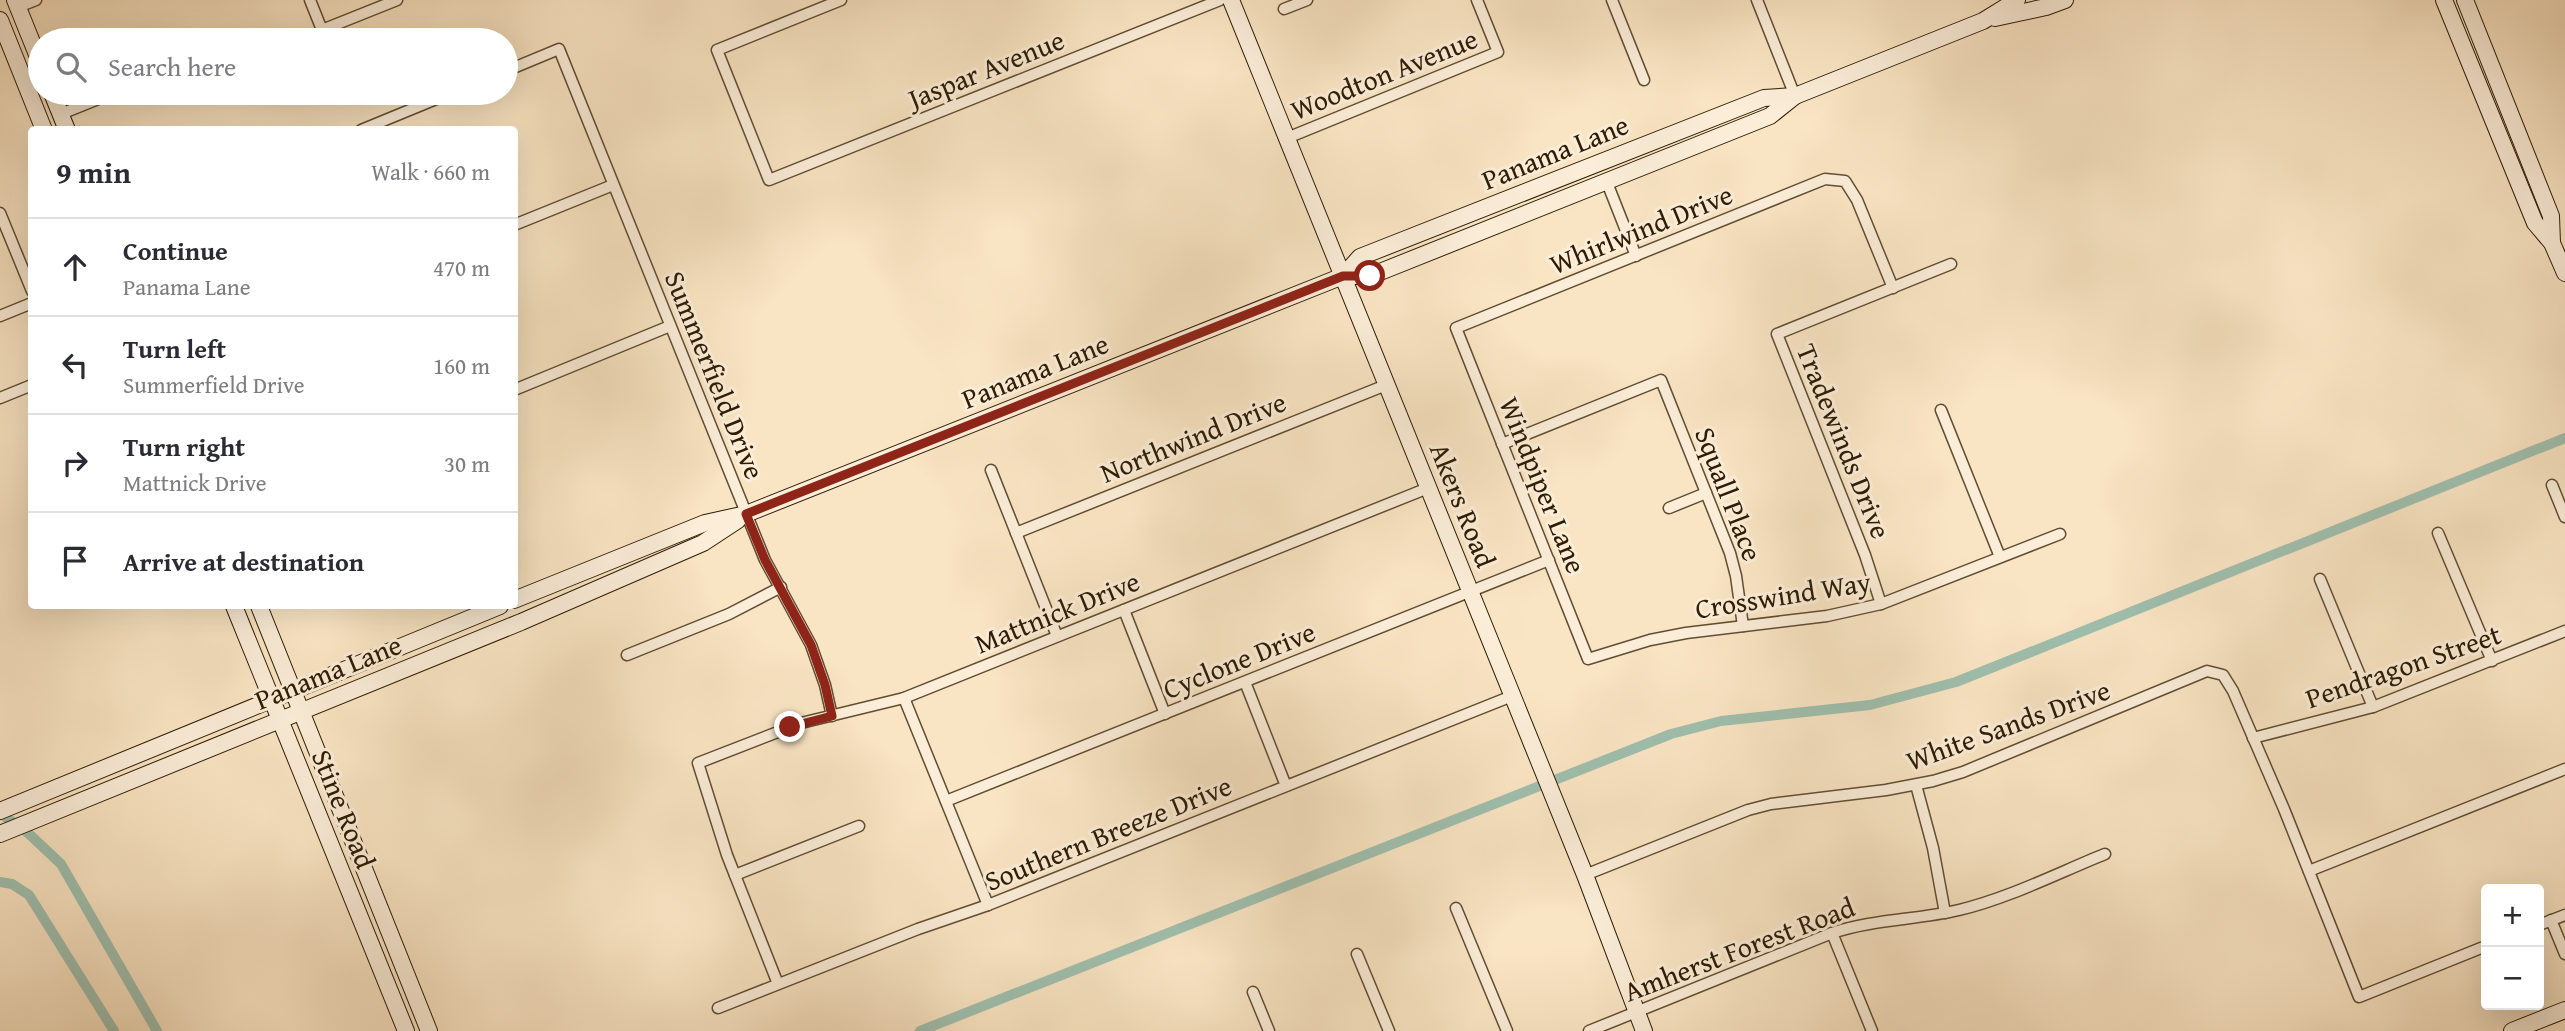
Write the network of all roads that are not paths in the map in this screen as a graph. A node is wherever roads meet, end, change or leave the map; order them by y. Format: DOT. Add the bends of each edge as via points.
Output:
graph roads {
  1 [pos="36,0"];
  2 [pos="310,0"];
  3 [pos="397,0"];
  4 [pos="841,0"];
  5 [pos="1220,0"];
  6 [pos="1231,0"];
  7 [pos="1307,0"];
  8 [pos="1477,0"];
  9 [pos="1612,0"];
  10 [pos="1757,0"];
  11 [pos="2017,0"];
  12 [pos="2031,0"];
  13 [pos="2065,0"];
  14 [pos="2444,0"];
  15 [pos="2465,0"];
  16 [pos="17,4"];
  17 [pos="1284,9"];
  18 [pos="1989,19"];
  19 [pos="0,20"];
  20 [pos="321,28"];
  21 [pos="327,28"];
  22 [pos="28,32"];
  23 [pos="518,66"];
  24 [pos="1644,80"];
  25 [pos="2479,84"];
  26 [pos="28,90"];
  27 [pos="1795,96"];
  28 [pos="34,105"];
  29 [pos="57,105"];
  30 [pos="93,105"];
  31 [pos="422,105"];
  32 [pos="64,122"];
  33 [pos="42,126"];
  34 [pos="371,126"];
  35 [pos="1672,134"];
  36 [pos="1287,138"];
  37 [pos="2535,175"];
  38 [pos="1606,180"];
  39 [pos="613,185"];
  40 [pos="0,213"];
  41 [pos="518,223"];
  42 [pos="2552,243"];
  43 [pos="1636,256"];
  44 [pos="1951,264"];
  45 [pos="2565,273"];
  46 [pos="1343,276"];
  47 [pos="28,281"];
  48 [pos="1893,288"];
  49 [pos="28,305"];
  50 [pos="0,316"];
  51 [pos="670,326"];
  52 [pos="1456,328"];
  53 [pos="1387,385"];
  54 [pos="28,387"];
  55 [pos="518,388"];
  56 [pos="0,398"];
  57 [pos="1941,410"];
  58 [pos="1502,444"];
  59 [pos="991,470"];
  60 [pos="2552,485"];
  61 [pos="1428,488"];
  62 [pos="1706,493"];
  63 [pos="1669,508"];
  64 [pos="746,514"];
  65 [pos="2565,517"];
  66 [pos="1016,533"];
  67 [pos="2438,533"];
  68 [pos="2060,534"];
  69 [pos="2000,557"];
  70 [pos="1549,560"];
  71 [pos="582,572"];
  72 [pos="2320,579"];
  73 [pos="781,586"];
  74 [pos="1470,592"];
  75 [pos="518,598"];
  76 [pos="1881,604"];
  77 [pos="235,609"];
  78 [pos="260,609"];
  79 [pos="495,609"];
  80 [pos="500,609"];
  81 [pos="1124,610"];
  82 [pos="521,622"];
  83 [pos="1743,626"];
  84 [pos="2565,631"];
  85 [pos="1057,636"];
  86 [pos="627,655"];
  87 [pos="438,656"];
  88 [pos="1588,659"];
  89 [pos="2492,661"];
  90 [pos="1245,682"];
  91 [pos="294,690"];
  92 [pos="1512,696"];
  93 [pos="904,698"];
  94 [pos="271,700"];
  95 [pos="2373,707"];
  96 [pos="302,711"];
  97 [pos="1165,714"];
  98 [pos="832,716"];
  99 [pos="279,720"];
  100 [pos="2253,738"];
  101 [pos="2565,769"];
  102 [pos="1916,785"];
  103 [pos="1286,786"];
  104 [pos="946,801"];
  105 [pos="0,811"];
  106 [pos="859,826"];
  107 [pos="0,834"];
  108 [pos="2105,854"];
  109 [pos="2309,871"];
  110 [pos="1584,874"];
  111 [pos="735,875"];
  112 [pos="988,905"];
  113 [pos="1456,908"];
  114 [pos="1945,913"];
  115 [pos="2565,915"];
  116 [pos="2552,920"];
  117 [pos="2544,923"];
  118 [pos="1832,933"];
  119 [pos="2484,947"];
  120 [pos="1357,954"];
  121 [pos="2565,954"];
  122 [pos="778,984"];
  123 [pos="1253,992"];
  124 [pos="718,1008"];
  125 [pos="2565,1010"];
  126 [pos="1636,1012"];
  127 [pos="406,1031"];
  128 [pos="429,1031"];
  129 [pos="1269,1031"];
  130 [pos="1389,1031"];
  131 [pos="1507,1031"];
  132 [pos="1589,1031"];
  133 [pos="1644,1031"];
  134 [pos="1871,1031"];
  135 [pos="2512,1031"];
  1 -- 16 [label="street"];
  2 -- 20 [label="street"];
  3 -- 21 [label="street"];
  4 -- 5 [label="street, Jaspar Avenue" via="717,50 769,180"];
  6 -- 36 [label="main road, Akers Road"];
  7 -- 17 [label="street"];
  8 -- 36 [label="street, Woodton Avenue" via="1498,52"];
  9 -- 24 [label="street"];
  10 -- 27 [label="street"];
  11 -- 18 [label="main road, Panama Lane"];
  12 -- 18 [label="main road"];
  13 -- 18 [label="main road, Panama Lane"];
  14 -- 25 [label="main road"];
  15 -- 37 [label="main road"];
  16 -- 22 [label="main road"];
  18 -- 27 [label="main road, Panama Lane"];
  19 -- 26 [label="main road"];
  23 -- 39 [label="street, Summerfield Drive" via="559,49"];
  25 -- 37 [label="main road" via="2497,102 2517,152"];
  25 -- 42 [label="main road" via="2535,223"];
  27 -- 35 [label="main road, Panama Lane" via="1764,98"];
  27 -- 38 [label="main road, Panama Lane" via="1770,116"];
  28 -- 33 [label="main road"];
  29 -- 32 [label="main road"];
  30 -- 32 [label="street"];
  31 -- 34 [label="street"];
  35 -- 38 [label="main road" via="1612,168"];
  35 -- 46 [label="main road, Panama Lane" via="1360,257"];
  36 -- 46 [label="main road, Akers Road"];
  37 -- 42 [label="main road" via="2551,216"];
  38 -- 43 [label="street"];
  38 -- 46 [label="main road, Panama Lane" via="1370,276"];
  39 -- 41 [label="street"];
  39 -- 51 [label="street, Summerfield Drive"];
  40 -- 47 [label="street"];
  42 -- 45 [label="main road"];
  43 -- 48 [label="street, Whirlwind Drive" via="1825,179 1845,181"];
  43 -- 52 [label="street, Whirlwind Drive"];
  44 -- 48 [label="street"];
  46 -- 53 [label="main road, Akers Road"];
  46 -- 64 [label="main road, Panama Lane"];
  48 -- 76 [label="street, Tradewinds Drive" via="1777,334"];
  49 -- 50 [label="street"];
  51 -- 55 [label="street"];
  51 -- 64 [label="street, Summerfield Drive"];
  52 -- 58 [label="street, Windpiper Lane"];
  53 -- 61 [label="main road, Akers Road"];
  53 -- 66 [label="street, Northwind Drive"];
  54 -- 56 [label="street"];
  57 -- 69 [label="street"];
  58 -- 62 [label="street, Squall Place" via="1661,380"];
  58 -- 70 [label="street, Windpiper Lane"];
  59 -- 66 [label="street"];
  60 -- 65 [label="street"];
  61 -- 74 [label="main road, Akers Road"];
  61 -- 81 [label="street, Mattnick Drive"];
  62 -- 63 [label="street"];
  62 -- 83 [label="street, Squall Place" via="1730,553"];
  64 -- 71 [label="main road, Panama Lane" via="705,523"];
  64 -- 73 [label="street, Summerfield Drive"];
  64 -- 82 [label="main road, Panama Lane" via="702,543"];
  66 -- 85 [label="street"];
  67 -- 89 [label="street"];
  68 -- 69 [label="street, Crosswind Way"];
  69 -- 76 [label="street, Crosswind Way"];
  70 -- 74 [label="street, Cyclone Drive"];
  70 -- 88 [label="street, Windpiper Lane"];
  71 -- 75 [label="main road, Panama Lane"];
  71 -- 82 [label="main road" via="530,604"];
  72 -- 95 [label="street"];
  73 -- 86 [label="street" via="729,614"];
  73 -- 98 [label="street, Summerfield Drive" via="811,645"];
  74 -- 90 [label="street, Cyclone Drive"];
  74 -- 92 [label="main road, Akers Road"];
  76 -- 83 [label="street, Crosswind Way"];
  77 -- 94 [label="main road, Stine Road"];
  78 -- 91 [label="main road, Stine Road"];
  79 -- 91 [label="main road, Panama Lane"];
  80 -- 87 [label="main road" via="493,621"];
  81 -- 85 [label="street, Mattnick Drive"];
  81 -- 97 [label="street"];
  82 -- 87 [label="main road, Panama Lane"];
  83 -- 88 [label="street, Crosswind Way" via="1650,640"];
  84 -- 89 [label="street, Pendragon Street"];
  85 -- 93 [label="street, Mattnick Drive"];
  87 -- 96 [label="main road, Panama Lane"];
  89 -- 95 [label="street, Pendragon Street"];
  90 -- 97 [label="street, Cyclone Drive"];
  90 -- 103 [label="street"];
  91 -- 94 [label="main road, Panama Lane"];
  91 -- 96 [label="main road, Stine Road"];
  92 -- 103 [label="street, Southern Breeze Drive"];
  92 -- 110 [label="main road, Akers Road"];
  93 -- 98 [label="street, Mattnick Drive"];
  93 -- 104 [label="street"];
  94 -- 99 [label="main road, Stine Road"];
  94 -- 105 [label="main road, Panama Lane"];
  95 -- 100 [label="street, Pendragon Street"];
  96 -- 99 [label="main road, Panama Lane"];
  96 -- 128 [label="main road, Stine Road"];
  97 -- 104 [label="street, Cyclone Drive"];
  98 -- 111 [label="street, Mattnick Drive" via="801,723 698,764"];
  99 -- 107 [label="main road, Panama Lane"];
  99 -- 127 [label="main road, Stine Road"];
  100 -- 102 [label="street, White Sands Drive" via="2223,675 2207,671 1963,772"];
  100 -- 109 [label="street, White Sands Drive"];
  101 -- 109 [label="street"];
  102 -- 110 [label="street, White Sands Drive" via="1748,810"];
  102 -- 114 [label="street"];
  103 -- 112 [label="street, Southern Breeze Drive"];
  104 -- 112 [label="street"];
  106 -- 111 [label="street"];
  108 -- 114 [label="street, Amherst Forest Road" via="1978,905"];
  109 -- 119 [label="street, White Sands Drive" via="2359,997"];
  110 -- 126 [label="main road, Akers Road"];
  111 -- 122 [label="street"];
  112 -- 122 [label="street, Southern Breeze Drive"];
  113 -- 131 [label="street"];
  114 -- 118 [label="street, Amherst Forest Road" via="1868,923"];
  115 -- 116 [label="street"];
  116 -- 117 [label="street"];
  116 -- 121 [label="street"];
  118 -- 126 [label="street, Amherst Forest Road"];
  118 -- 134 [label="street"];
  120 -- 130 [label="street"];
  122 -- 124 [label="street, Southern Breeze Drive"];
  123 -- 129 [label="street"];
  125 -- 135 [label="main road"];
  126 -- 132 [label="street, Amherst Forest Road"];
  126 -- 133 [label="main road, Akers Road"];
}
